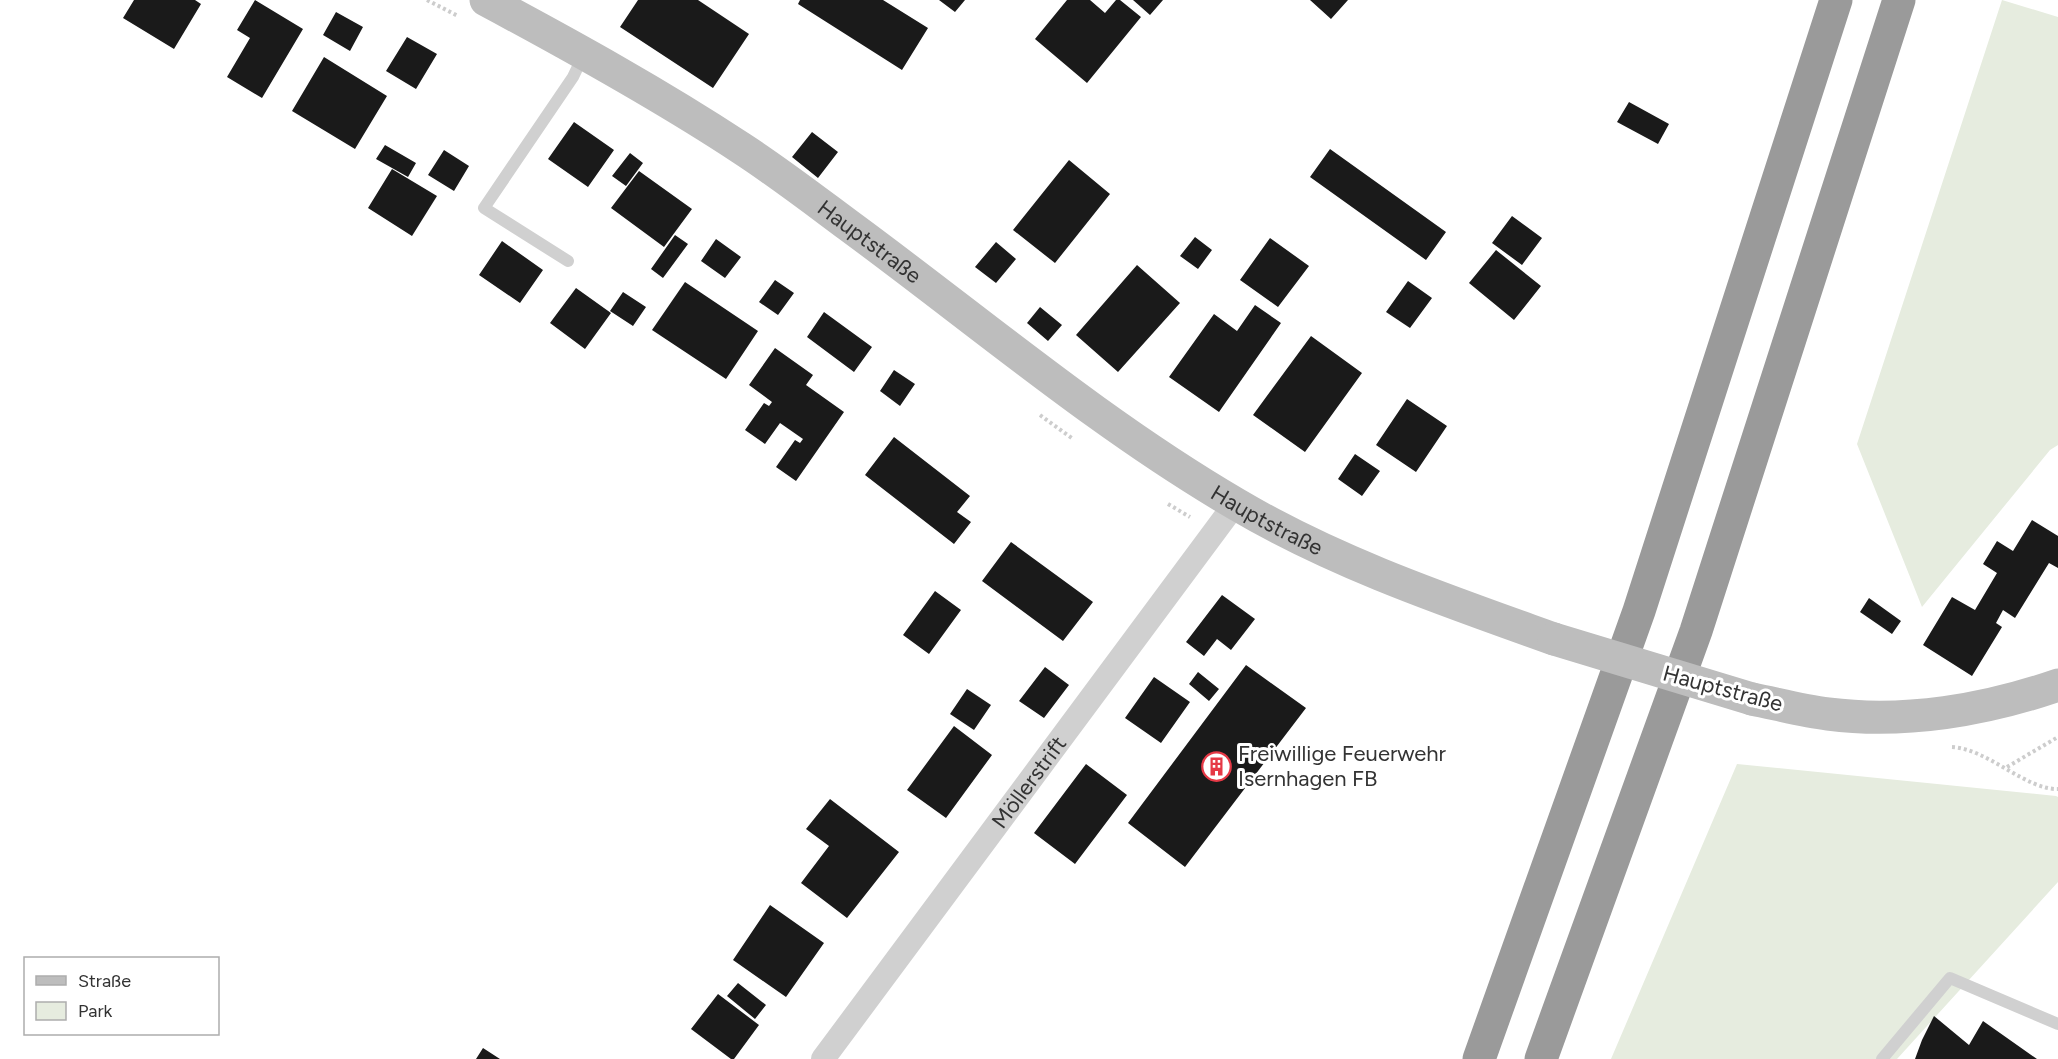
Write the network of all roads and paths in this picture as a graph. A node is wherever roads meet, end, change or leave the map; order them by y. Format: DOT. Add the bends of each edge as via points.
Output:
graph roads {
  1 [pos="486,0"];
  2 [pos="1836,0"];
  3 [pos="1899,0"];
  4 [pos="585,53"];
  5 [pos="568,261"];
  6 [pos="1235,504"];
  7 [pos="2058,685"];
  8 [pos="2058,737"];
  9 [pos="2058,789"];
  10 [pos="2058,1024"];
  11 [pos="823,1059"];
  12 [pos="1479,1059"];
  13 [pos="1541,1059"];
  14 [pos="1882,1059"];
  1 -- 4 [label="main road, Hauptstraße"];
  2 -- 12 [label="highway" via="1639,611"];
  3 -- 13 [label="highway" via="1696,631"];
  4 -- 5 [label="lane" via="573,77 484,208"];
  4 -- 6 [label="main road, Hauptstraße" via="742,149 1077,398"];
  6 -- 7 [label="main road, Hauptstraße, bridge" via="1323,550 1410,588 1554,639 1752,699 1829,714 1894,717 1975,708"];
  6 -- 11 [label="street, Möllerstrift"];
  8 -- 9 [label="path" via="2006,768 2046,790"];
  10 -- 14 [label="lane" via="1950,978"];
}
